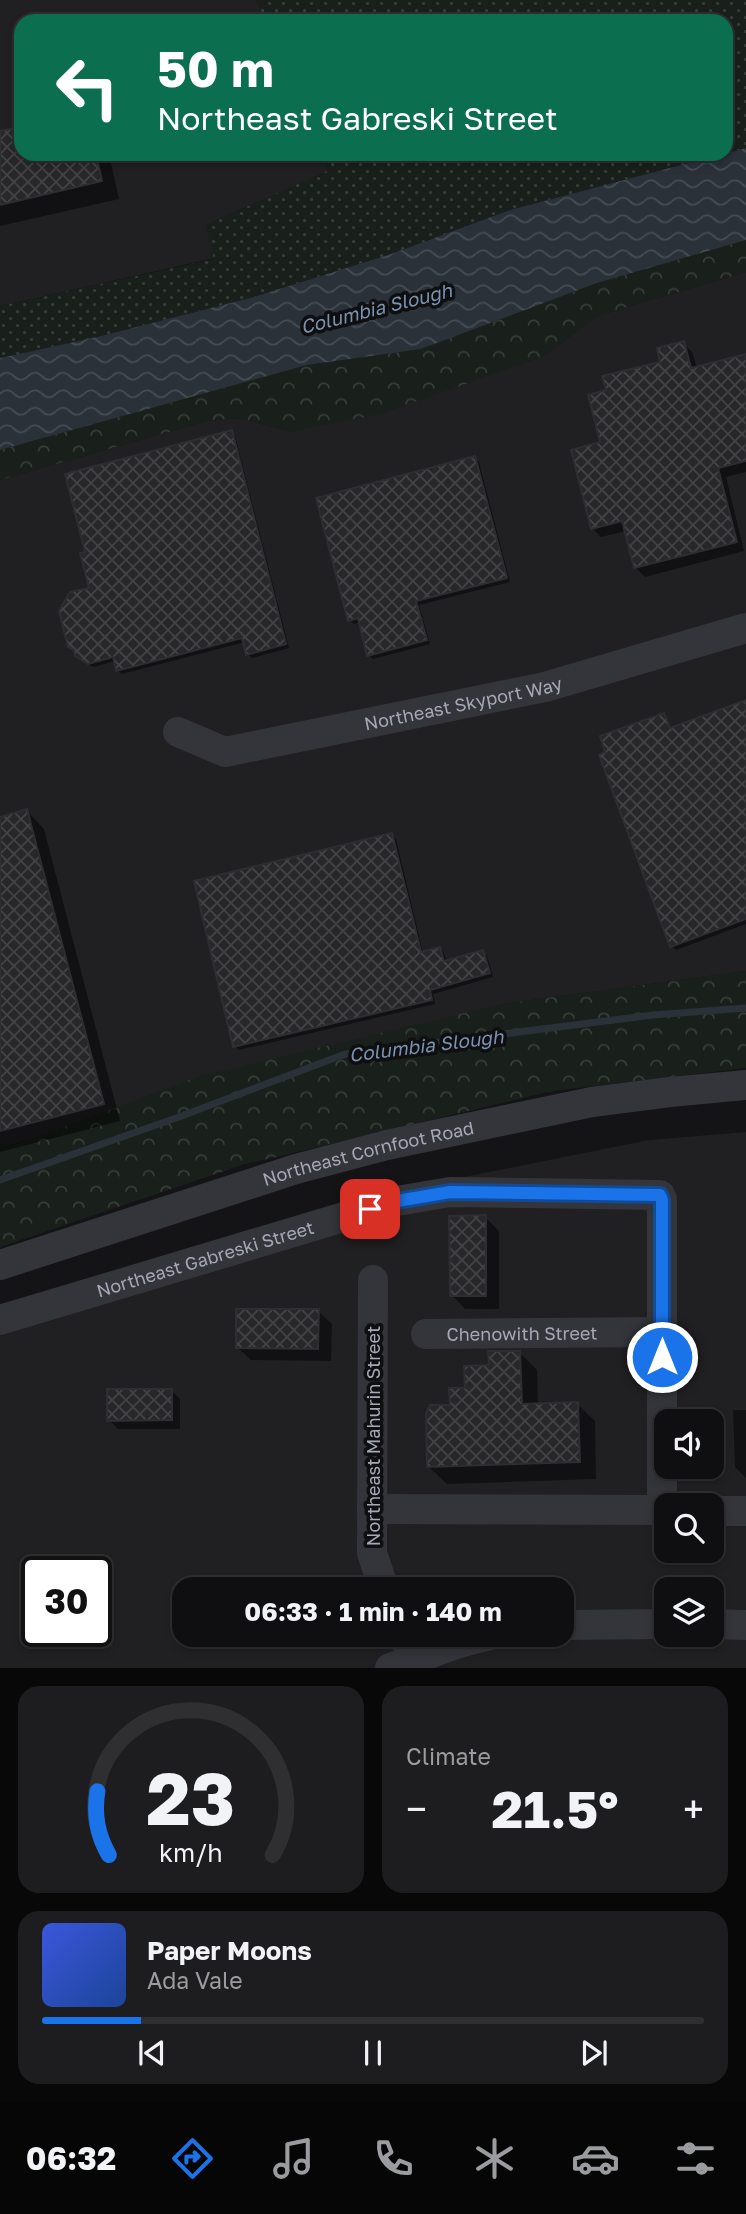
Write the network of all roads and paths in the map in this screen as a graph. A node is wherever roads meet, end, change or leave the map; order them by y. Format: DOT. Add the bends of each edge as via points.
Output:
graph roads {
  1 [pos="746,628"];
  2 [pos="178,733"];
  3 [pos="746,1085"];
  4 [pos="0,1265"];
  5 [pos="373,1280"];
  6 [pos="0,1320"];
  7 [pos="662,1332"];
  8 [pos="426,1334"];
  9 [pos="664,1493"];
  10 [pos="372,1509"];
  11 [pos="654,1510"];
  12 [pos="724,1511"];
  13 [pos="746,1511"];
  14 [pos="380,1577"];
  15 [pos="654,1624"];
  16 [pos="574,1625"];
  17 [pos="724,1625"];
  18 [pos="746,1625"];
  19 [pos="431,1647"];
  20 [pos="402,1653"];
  1 -- 2 [label="street, Northeast Skyport Way" via="545,687 225,752"];
  3 -- 4 [label="street, Northeast Cornfoot Road" via="592,1102 360,1152"];
  5 -- 10 [label="street, Northeast Mahurin Street"];
  6 -- 7 [label="street, Northeast Gabreski Street" via="397,1201 450,1192 660,1195"];
  7 -- 8 [label="street, Chenowith Street"];
  7 -- 9 [label="street"];
  10 -- 11 [label="street"];
  10 -- 14 [label="street, Northeast Mahurin Street" via="372,1553"];
  12 -- 13 [label="street"];
  15 -- 16 [label="street"];
  17 -- 18 [label="street"];
  19 -- 20 [label="street"];
}
